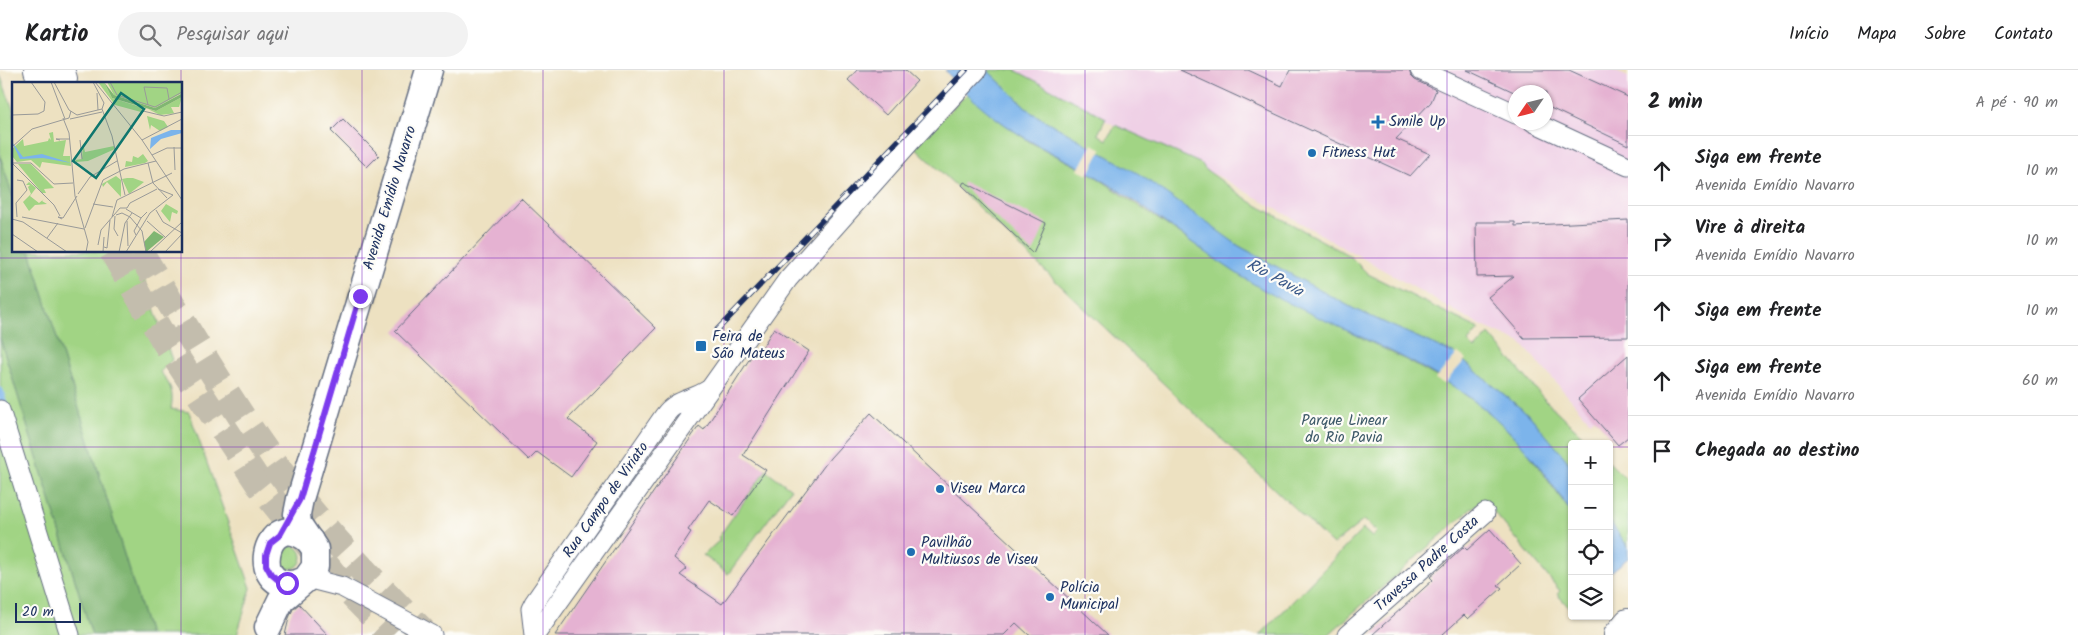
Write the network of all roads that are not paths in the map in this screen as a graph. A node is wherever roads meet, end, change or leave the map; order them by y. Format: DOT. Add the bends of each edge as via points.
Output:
graph roads {
  1 [pos="38,70"];
  2 [pos="430,70"];
  3 [pos="977,70"];
  4 [pos="1420,70"];
  5 [pos="55,78"];
  6 [pos="1508,110"];
  7 [pos="1550,130"];
  8 [pos="1628,166"];
  9 [pos="0,410"];
  10 [pos="300,499"];
  11 [pos="1485,513"];
  12 [pos="280,535"];
  13 [pos="313,548"];
  14 [pos="271,574"];
  15 [pos="305,579"];
  16 [pos="342,587"];
  17 [pos="267,631"];
  18 [pos="70,635"];
  19 [pos="432,635"];
  20 [pos="535,635"];
  21 [pos="1347,635"];
  1 -- 5 [label="main road"];
  2 -- 10 [label="main road, Avenida Emídio Navarro"];
  3 -- 20 [label="street, Rua Campo de Viriato" via="788,280 711,387 692,399 676,403 664,416 531,608"];
  4 -- 6 [label="street"];
  7 -- 8 [label="street"];
  9 -- 18 [label="street"];
  10 -- 12 [label="main road"];
  10 -- 13 [label="main road" via="298,524"];
  11 -- 21 [label="street, Travessa Padre Costa"];
  12 -- 13 [label="main road" via="297,533"];
  12 -- 14 [label="main road" via="270,543 266,555 266,565"];
  13 -- 15 [label="main road" via="315,566"];
  13 -- 16 [label="street" via="326,570"];
  14 -- 15 [label="main road" via="287,583"];
  14 -- 17 [label="main road"];
  15 -- 16 [label="street"];
  15 -- 17 [label="main road" via="281,600"];
  16 -- 19 [label="street"];
}
